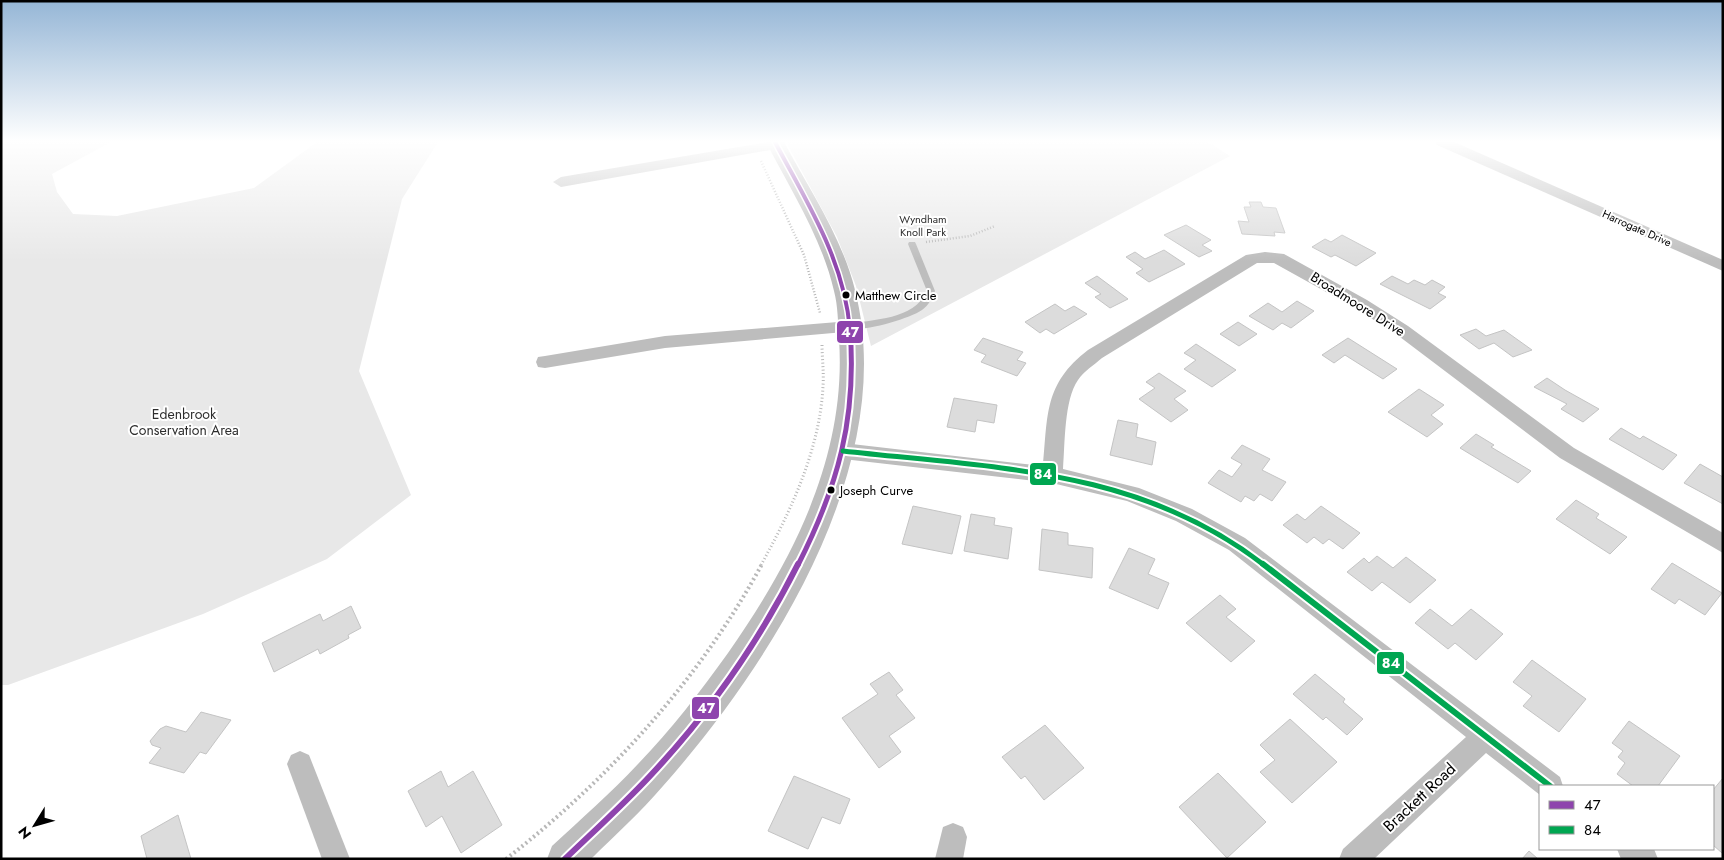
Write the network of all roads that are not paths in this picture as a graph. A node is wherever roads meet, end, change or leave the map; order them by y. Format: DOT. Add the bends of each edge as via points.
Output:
graph roads {
  1 [pos="790,182"];
  2 [pos="1533,182"];
  3 [pos="912,244"];
  4 [pos="1723,266"];
  5 [pos="850,327"];
  6 [pos="544,362"];
  7 [pos="843,451"];
  8 [pos="1052,475"];
  9 [pos="1723,544"];
  10 [pos="1485,736"];
  11 [pos="300,764"];
  12 [pos="1549,785"];
  13 [pos="1632,850"];
  14 [pos="336,859"];
  15 [pos="565,859"];
  16 [pos="1353,859"];
  17 [pos="1644,859"];
  1 -- 5 [label="street" via="826,242 840,276"];
  2 -- 4 [label="street, Harrogate Drive"];
  3 -- 5 [label="lane" via="931,291 930,296 892,320"];
  5 -- 6 [label="street" via="674,341"];
  5 -- 7 [label="street" via="852,406"];
  7 -- 8 [label="street"];
  7 -- 15 [label="street" via="804,557 779,603 728,679 692,728 650,776"];
  8 -- 9 [label="street, Broadmoore Drive" via="1062,399 1067,381 1080,367 1095,354 1252,259 1278,258 1354,299 1402,330 1567,453"];
  8 -- 10 [label="street" via="1131,494 1184,515 1237,544"];
  10 -- 12 [label="street"];
  10 -- 16 [label="street, Brackett Road"];
  11 -- 14 [label="street"];
  13 -- 17 [label="street"];
}
